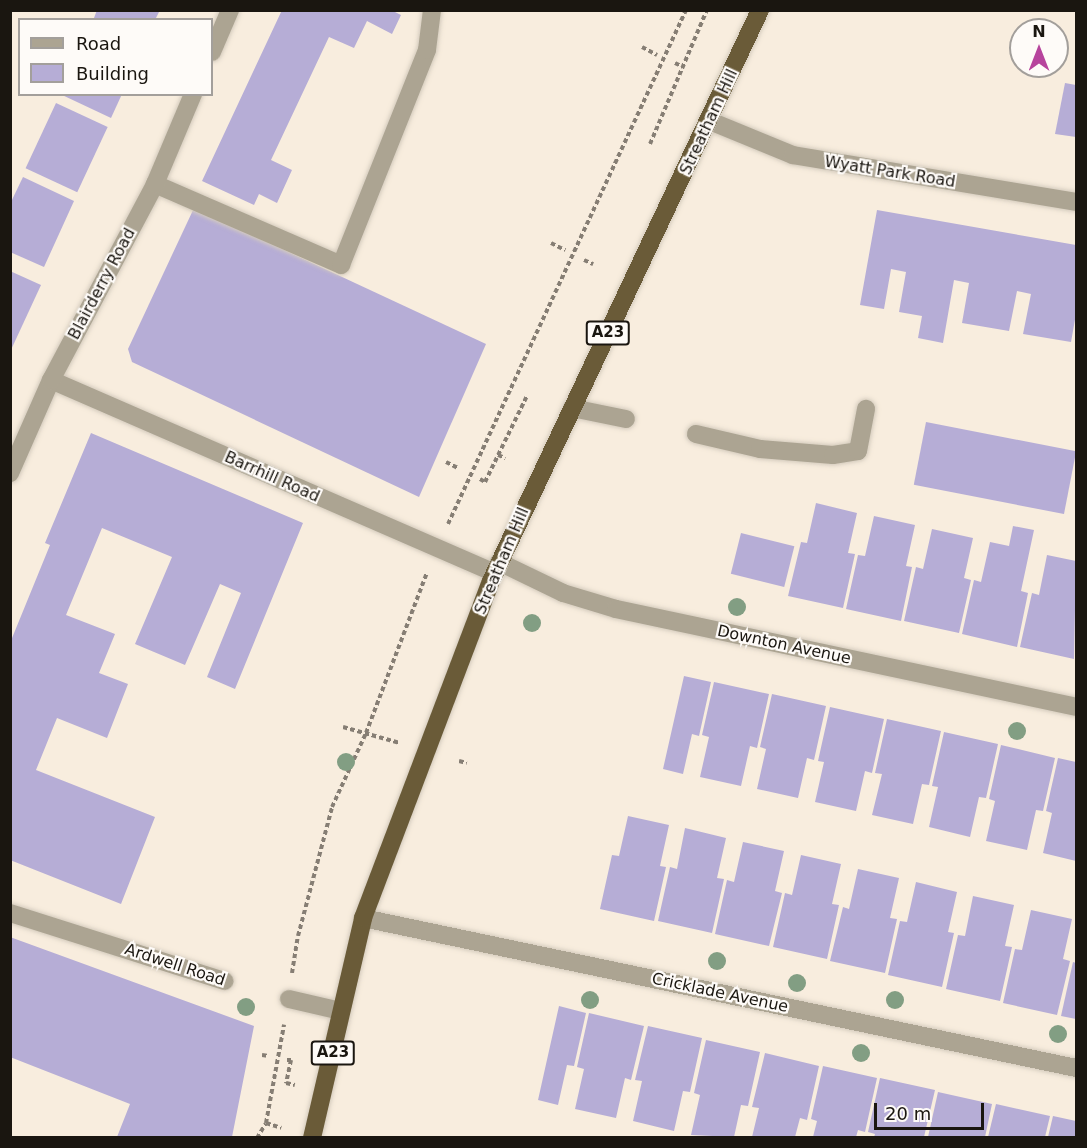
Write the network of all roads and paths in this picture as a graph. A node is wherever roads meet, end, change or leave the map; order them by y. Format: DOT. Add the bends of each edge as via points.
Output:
graph roads {
  1 [pos="230,10"];
  2 [pos="432,10"];
  3 [pos="686,10"];
  4 [pos="707,10"];
  5 [pos="760,10"];
  6 [pos="673,41"];
  7 [pos="642,47"];
  8 [pos="213,50"];
  9 [pos="657,55"];
  10 [pos="675,63"];
  11 [pos="683,67"];
  12 [pos="193,96"];
  13 [pos="710,121"];
  14 [pos="650,144"];
  15 [pos="155,184"];
  16 [pos="1077,202"];
  17 [pos="551,243"];
  18 [pos="565,250"];
  19 [pos="584,260"];
  20 [pos="593,264"];
  21 [pos="51,380"];
  22 [pos="527,396"];
  23 [pos="572,408"];
  24 [pos="866,409"];
  25 [pos="626,418"];
  26 [pos="696,434"];
  27 [pos="498,455"];
  28 [pos="505,458"];
  29 [pos="446,462"];
  30 [pos="458,468"];
  31 [pos="10,473"];
  32 [pos="480,479"];
  33 [pos="497,567"];
  34 [pos="1077,707"];
  35 [pos="343,727"];
  36 [pos="406,745"];
  37 [pos="459,761"];
  38 [pos="467,763"];
  39 [pos="10,913"];
  40 [pos="363,918"];
  41 [pos="225,981"];
  42 [pos="288,999"];
  43 [pos="341,1011"];
  44 [pos="262,1055"];
  45 [pos="269,1056"];
  46 [pos="287,1059"];
  47 [pos="1077,1068"];
  48 [pos="295,1085"];
  49 [pos="281,1128"];
  50 [pos="257,1137"];
  51 [pos="312,1137"];
  1 -- 8 [label="street"];
  2 -- 15 [label="street" via="427,50 341,265"];
  3 -- 6 [label="path"];
  4 -- 11 [label="path"];
  5 -- 13 [label="highway, Streatham Hill / A23"];
  7 -- 9 [label="path"];
  10 -- 11 [label="path"];
  11 -- 14 [label="path"];
  12 -- 15 [label="street, Blairderry Road"];
  13 -- 16 [label="street, Wyatt Park Road" via="793,155"];
  13 -- 23 [label="highway, Streatham Hill / A23"];
  15 -- 21 [label="street, Blairderry Road"];
  17 -- 18 [label="path"];
  19 -- 20 [label="path"];
  21 -- 31 [label="street, Blairderry Road"];
  21 -- 33 [label="street, Barrhill Road" via="376,523"];
  22 -- 27 [label="path"];
  23 -- 25 [label="street"];
  23 -- 33 [label="highway, Streatham Hill / A23"];
  24 -- 26 [label="street" via="858,451 834,455 760,449"];
  27 -- 28 [label="path"];
  27 -- 32 [label="path" via="485,482"];
  29 -- 30 [label="path"];
  33 -- 34 [label="street, Downton Avenue" via="616,609"];
  33 -- 40 [label="highway, Streatham Hill / A23"];
  35 -- 36 [label="path"];
  37 -- 38 [label="path"];
  39 -- 41 [label="street, Ardwell Road"];
  40 -- 43 [label="highway, Streatham Hill / A23"];
  40 -- 47 [label="street, Cricklade Avenue"];
  42 -- 43 [label="street"];
  43 -- 51 [label="highway, Streatham Hill / A23"];
  44 -- 45 [label="path"];
  46 -- 48 [label="path" via="291,1060 286,1083"];
  49 -- 50 [label="path" via="266,1123"];
}
